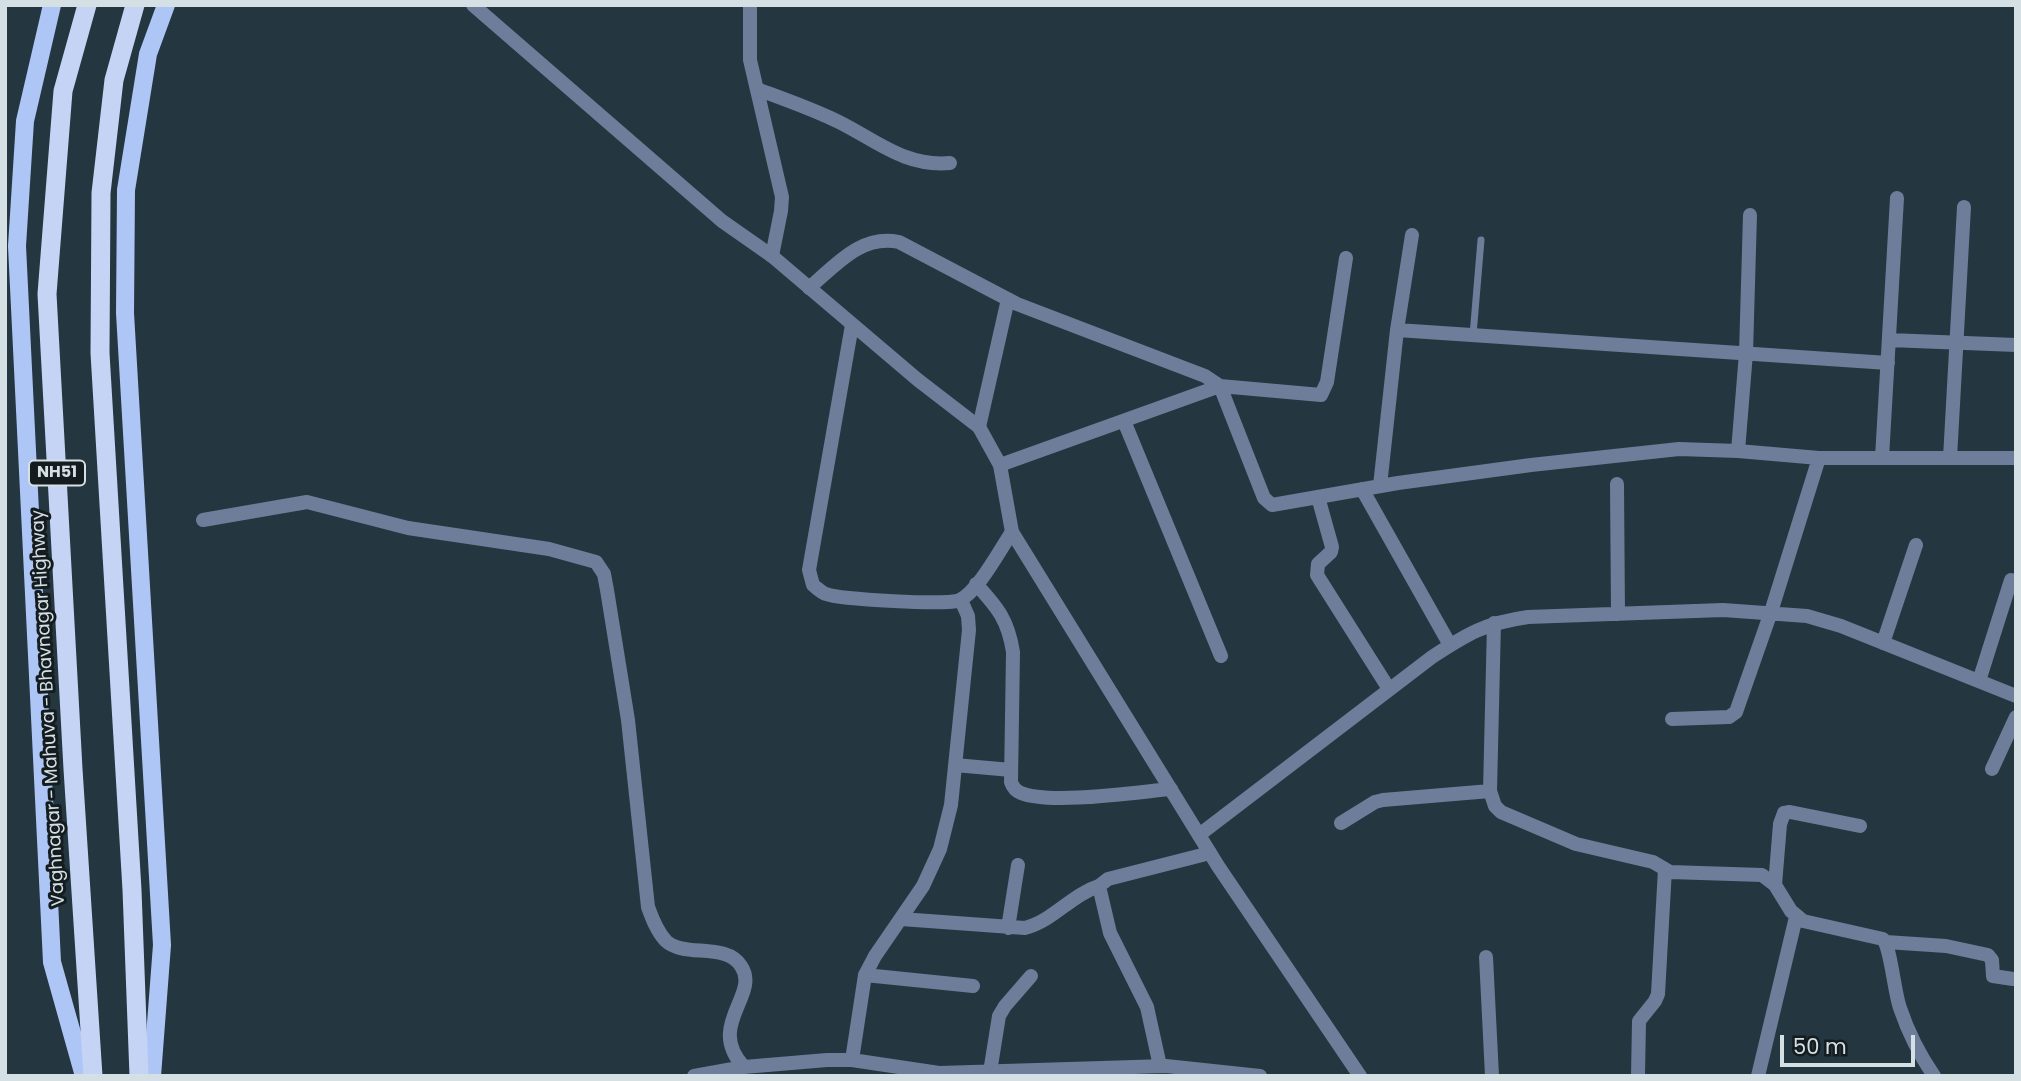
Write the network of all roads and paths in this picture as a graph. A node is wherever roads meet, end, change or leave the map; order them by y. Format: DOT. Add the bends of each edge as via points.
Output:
graph roads {
  1 [pos="51,5"];
  2 [pos="87,5"];
  3 [pos="135,5"];
  4 [pos="166,5"];
  5 [pos="473,5"];
  6 [pos="750,5"];
  7 [pos="757,89"];
  8 [pos="950,163"];
  9 [pos="1897,198"];
  10 [pos="1964,207"];
  11 [pos="1750,215"];
  12 [pos="1412,236"];
  13 [pos="1481,240"];
  14 [pos="772,256"];
  15 [pos="1346,258"];
  16 [pos="809,288"];
  17 [pos="1008,299"];
  18 [pos="852,325"];
  19 [pos="1397,330"];
  20 [pos="1472,335"];
  21 [pos="1889,340"];
  22 [pos="1957,343"];
  23 [pos="2016,345"];
  24 [pos="1746,353"];
  25 [pos="1888,363"];
  26 [pos="1220,386"];
  27 [pos="1124,421"];
  28 [pos="979,427"];
  29 [pos="1738,451"];
  30 [pos="1882,458"];
  31 [pos="1950,458"];
  32 [pos="2016,458"];
  33 [pos="1000,465"];
  34 [pos="1817,465"];
  35 [pos="1617,484"];
  36 [pos="1380,486"];
  37 [pos="1363,489"];
  38 [pos="1318,497"];
  39 [pos="203,520"];
  40 [pos="1012,532"];
  41 [pos="1916,545"];
  42 [pos="2011,580"];
  43 [pos="976,584"];
  44 [pos="961,600"];
  45 [pos="1771,612"];
  46 [pos="1618,614"];
  47 [pos="1494,623"];
  48 [pos="1883,643"];
  49 [pos="1450,645"];
  50 [pos="1222,656"];
  51 [pos="1979,681"];
  52 [pos="1389,689"];
  53 [pos="2016,696"];
  54 [pos="2016,717"];
  55 [pos="1672,719"];
  56 [pos="955,765"];
  57 [pos="1992,769"];
  58 [pos="1011,771"];
  59 [pos="1171,789"];
  60 [pos="1490,791"];
  61 [pos="1340,823"];
  62 [pos="1860,826"];
  63 [pos="1199,835"];
  64 [pos="1210,853"];
  65 [pos="1018,865"];
  66 [pos="1665,869"];
  67 [pos="1775,885"];
  68 [pos="1099,886"];
  69 [pos="1796,917"];
  70 [pos="901,919"];
  71 [pos="1008,928"];
  72 [pos="1886,942"];
  73 [pos="1486,957"];
  74 [pos="866,975"];
  75 [pos="1031,976"];
  76 [pos="2013,979"];
  77 [pos="973,986"];
  78 [pos="852,1060"];
  79 [pos="1160,1066"];
  80 [pos="744,1067"];
  81 [pos="1135,1071"];
  82 [pos="916,1072"];
  83 [pos="990,1072"];
  84 [pos="1254,1075"];
  85 [pos="84,1076"];
  86 [pos="93,1076"];
  87 [pos="139,1076"];
  88 [pos="152,1076"];
  89 [pos="694,1076"];
  90 [pos="1360,1076"];
  91 [pos="1492,1076"];
  92 [pos="1637,1076"];
  93 [pos="1758,1076"];
  94 [pos="1934,1076"];
  1 -- 85 [label="main road" via="25,121 17,246 52,962"];
  2 -- 86 [label="highway, Vaghnagar - Mahuva - Bhavnagar Highway / NH51" via="63,91 47,294"];
  3 -- 87 [label="highway, NH51" via="114,80 101,193 100,339"];
  4 -- 88 [label="main road" via="148,54 126,190 125,313 162,945"];
  5 -- 14 [label="street" via="722,221"];
  6 -- 7 [label="street" via="750,60"];
  7 -- 8 [label="street" via="841,123 912,159 930,165"];
  7 -- 14 [label="street" via="782,197"];
  9 -- 21 [label="street"];
  10 -- 22 [label="street"];
  11 -- 24 [label="street"];
  12 -- 19 [label="street"];
  13 -- 20 [label="lane"];
  14 -- 16 [label="street"];
  15 -- 26 [label="street" via="1324,391 1314,395"];
  16 -- 17 [label="street" via="854,251 886,239"];
  16 -- 18 [label="street"];
  17 -- 26 [label="street" via="1205,376"];
  17 -- 28 [label="street"];
  18 -- 28 [label="street"];
  18 -- 44 [label="street" via="809,570 813,586 827,595 929,603"];
  19 -- 20 [label="street"];
  19 -- 36 [label="street"];
  20 -- 24 [label="street"];
  21 -- 22 [label="street"];
  21 -- 25 [label="street"];
  22 -- 23 [label="street"];
  22 -- 31 [label="street"];
  24 -- 25 [label="street"];
  24 -- 29 [label="street"];
  25 -- 30 [label="street"];
  26 -- 27 [label="street"];
  26 -- 38 [label="street" via="1267,502 1280,505"];
  27 -- 33 [label="street"];
  27 -- 50 [label="street"];
  28 -- 33 [label="street"];
  29 -- 34 [label="street"];
  29 -- 36 [label="street" via="1642,452"];
  30 -- 31 [label="street"];
  30 -- 34 [label="street"];
  31 -- 32 [label="street"];
  33 -- 40 [label="street"];
  34 -- 45 [label="street"];
  35 -- 46 [label="street"];
  36 -- 37 [label="street"];
  37 -- 38 [label="street"];
  37 -- 49 [label="street"];
  38 -- 52 [label="street" via="1332,547 1318,564 1318,575"];
  39 -- 80 [label="street" via="307,502 408,528 539,547 596,562 604,574 625,698 648,907 666,942 727,954 740,963 746,973 729,1044"];
  40 -- 43 [label="street"];
  40 -- 59 [label="street"];
  41 -- 48 [label="street"];
  42 -- 51 [label="street"];
  43 -- 44 [label="street"];
  43 -- 58 [label="street" via="996,606 1010,632"];
  44 -- 56 [label="street" via="969,630"];
  45 -- 46 [label="street"];
  45 -- 48 [label="street" via="1807,616"];
  45 -- 55 [label="street" via="1733,716"];
  46 -- 47 [label="street" via="1528,617"];
  47 -- 49 [label="street"];
  47 -- 60 [label="street"];
  48 -- 51 [label="street"];
  49 -- 52 [label="street"];
  51 -- 53 [label="street"];
  52 -- 63 [label="street"];
  54 -- 57 [label="street"];
  56 -- 58 [label="street"];
  56 -- 70 [label="street" via="940,849"];
  58 -- 59 [label="street" via="1013,788 1030,796"];
  59 -- 63 [label="street"];
  60 -- 61 [label="street" via="1383,800"];
  60 -- 66 [label="street" via="1501,811 1576,844"];
  62 -- 67 [label="street" via="1784,813"];
  63 -- 64 [label="street"];
  64 -- 68 [label="street" via="1108,879"];
  64 -- 90 [label="street"];
  65 -- 71 [label="street"];
  66 -- 67 [label="street" via="1676,873 1754,873"];
  66 -- 92 [label="street" via="1658,994 1639,1021"];
  67 -- 69 [label="street"];
  68 -- 71 [label="street" via="1075,897 1039,925"];
  68 -- 79 [label="street" via="1110,933 1147,1007"];
  69 -- 72 [label="street"];
  69 -- 93 [label="street"];
  70 -- 71 [label="street"];
  70 -- 74 [label="street"];
  72 -- 76 [label="street" via="1946,946 1988,955 1993,976"];
  72 -- 94 [label="street" via="1909,1034"];
  73 -- 91 [label="street"];
  74 -- 77 [label="street"];
  74 -- 78 [label="street"];
  75 -- 83 [label="street" via="999,1016"];
  78 -- 80 [label="street"];
  78 -- 82 [label="street"];
  79 -- 81 [label="street"];
  79 -- 84 [label="street"];
  80 -- 89 [label="street"];
  81 -- 83 [label="street"];
  82 -- 83 [label="street"];
}
